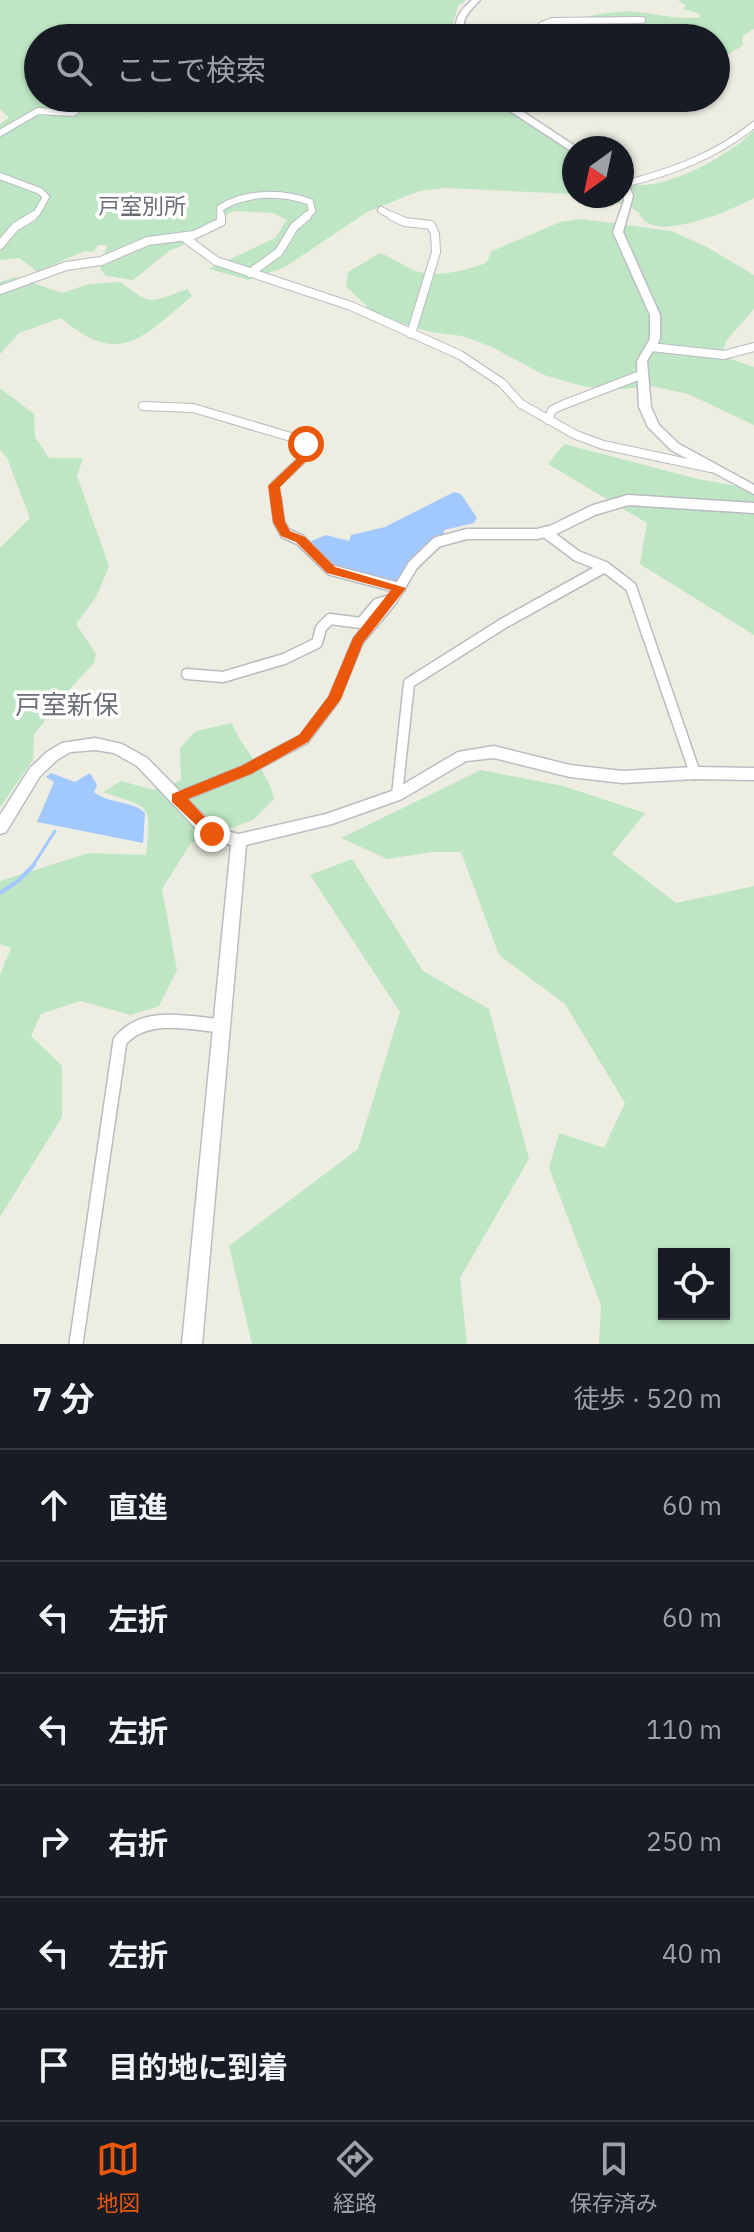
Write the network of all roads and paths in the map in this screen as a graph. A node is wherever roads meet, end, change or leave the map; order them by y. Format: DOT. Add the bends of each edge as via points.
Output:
graph roads {
  1 [pos="476,0"];
  2 [pos="642,20"];
  3 [pos="459,24"];
  4 [pos="544,24"];
  5 [pos="36,112"];
  6 [pos="518,112"];
  7 [pos="754,125"];
  8 [pos="0,133"];
  9 [pos="562,141"];
  10 [pos="0,176"];
  11 [pos="634,180"];
  12 [pos="629,208"];
  13 [pos="381,210"];
  14 [pos="185,238"];
  15 [pos="0,245"];
  16 [pos="250,273"];
  17 [pos="0,290"];
  18 [pos="411,334"];
  19 [pos="651,347"];
  20 [pos="754,347"];
  21 [pos="643,374"];
  22 [pos="143,406"];
  23 [pos="548,420"];
  24 [pos="711,468"];
  25 [pos="754,490"];
  26 [pos="754,508"];
  27 [pos="545,532"];
  28 [pos="605,567"];
  29 [pos="400,588"];
  30 [pos="392,600"];
  31 [pos="187,674"];
  32 [pos="695,773"];
  33 [pos="754,774"];
  34 [pos="397,795"];
  35 [pos="177,798"];
  36 [pos="0,828"];
  37 [pos="239,840"];
  38 [pos="222,1026"];
  39 [pos="76,1344"];
  40 [pos="192,1344"];
  1 -- 3 [label="street" via="460,16"];
  2 -- 4 [label="street"];
  5 -- 8 [label="street"];
  6 -- 9 [label="street"];
  7 -- 11 [label="street" via="731,145 674,171"];
  10 -- 15 [label="street" via="46,197 37,213"];
  12 -- 19 [label="street" via="618,232 655,315"];
  13 -- 18 [label="street" via="405,222 431,225 437,238"];
  14 -- 16 [label="street" via="216,261"];
  14 -- 16 [label="street" via="213,227 222,218 220,208 240,198 310,202 312,211 279,252"];
  14 -- 17 [label="street" via="148,241 101,261 66,266"];
  16 -- 18 [label="street" via="351,306"];
  18 -- 23 [label="street" via="484,370 521,404"];
  19 -- 20 [label="street" via="724,355"];
  19 -- 21 [label="street" via="642,361"];
  21 -- 23 [label="street" via="560,406"];
  21 -- 24 [label="street" via="645,407 654,427"];
  22 -- 29 [label="street" via="193,408 301,440 311,451 274,486 285,533 331,570"];
  23 -- 24 [label="street" via="603,445"];
  24 -- 25 [label="street"];
  26 -- 27 [label="street" via="628,500"];
  27 -- 28 [label="street" via="577,556"];
  27 -- 29 [label="street" via="450,537 429,547"];
  28 -- 32 [label="street" via="631,587"];
  28 -- 34 [label="street" via="409,683"];
  29 -- 30 [label="street"];
  30 -- 31 [label="street" via="377,604 361,623 330,619 317,643 284,659 223,677"];
  30 -- 35 [label="street" via="358,641 334,699 304,739"];
  32 -- 33 [label="street"];
  32 -- 34 [label="street" via="610,776 494,752 463,756"];
  34 -- 37 [label="street" via="327,820"];
  35 -- 36 [label="street" via="142,762 117,748 67,747 35,772"];
  35 -- 37 [label="street" via="212,834"];
  37 -- 38 [label="street"];
  38 -- 39 [label="street" via="141,1023 120,1041"];
  38 -- 40 [label="street"];
}
